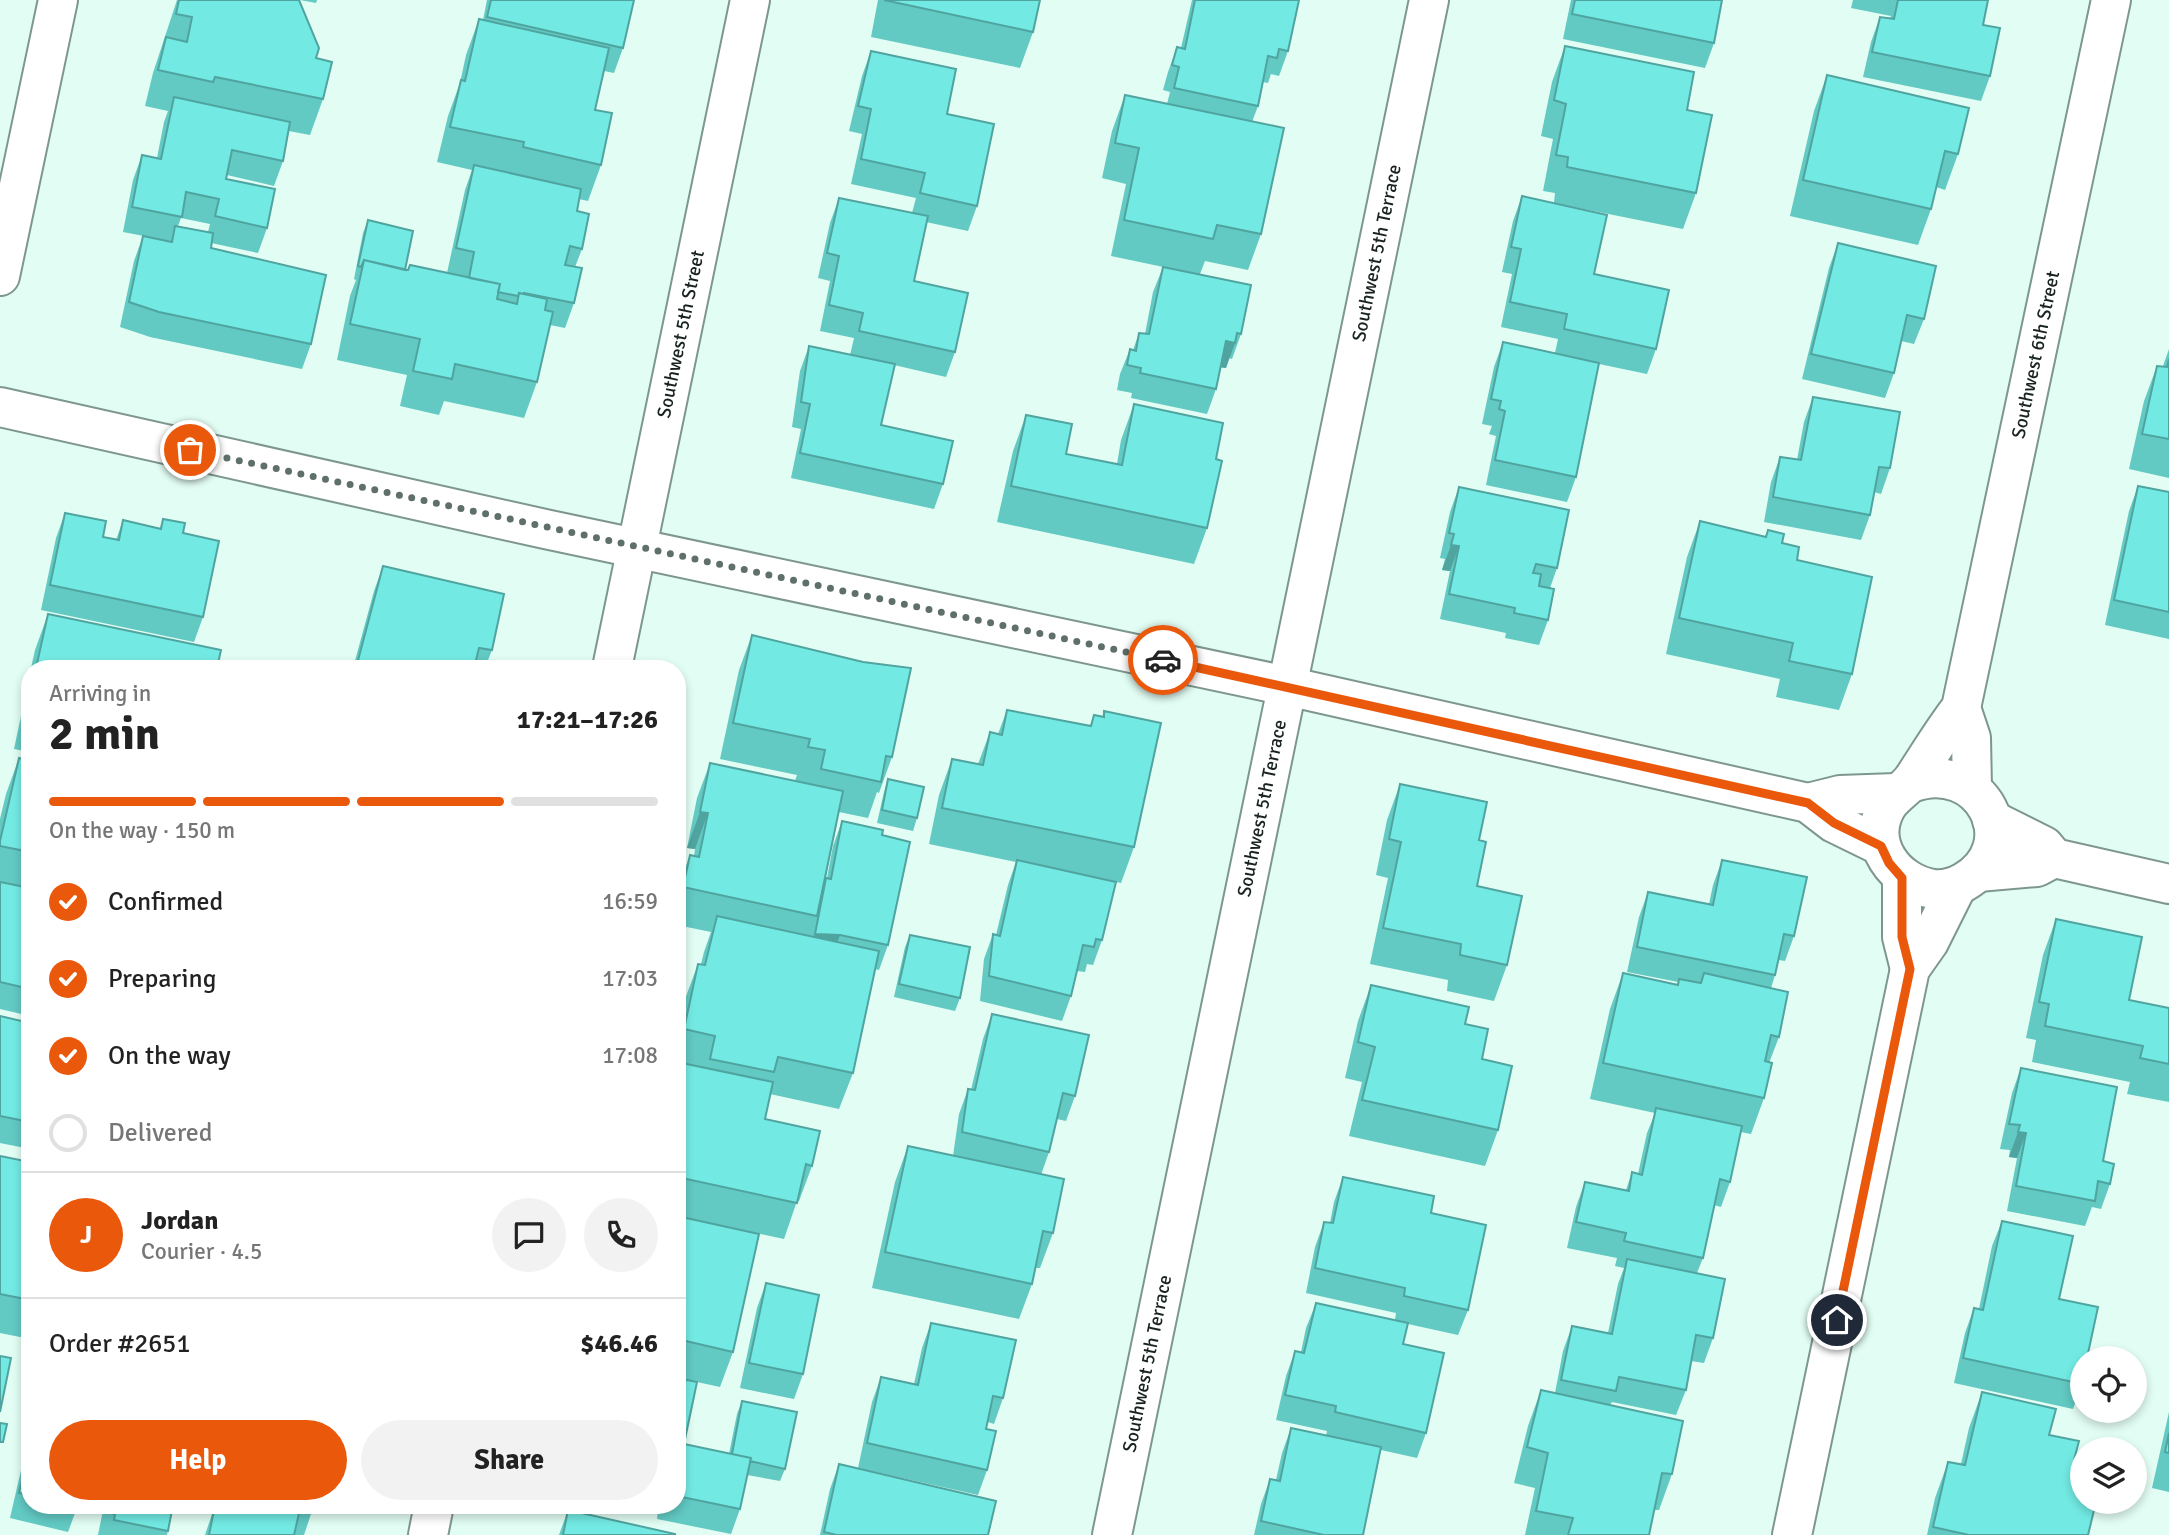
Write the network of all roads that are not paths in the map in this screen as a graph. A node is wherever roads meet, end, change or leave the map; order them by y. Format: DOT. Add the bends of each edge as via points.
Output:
graph roads {
  1 [pos="58,0"];
  2 [pos="750,0"];
  3 [pos="1429,0"];
  4 [pos="2111,0"];
  5 [pos="0,276"];
  6 [pos="0,407"];
  7 [pos="637,549"];
  8 [pos="614,660"];
  9 [pos="1287,686"];
  10 [pos="1961,708"];
  11 [pos="1903,788"];
  12 [pos="1972,788"];
  13 [pos="1808,803"];
  14 [pos="1992,820"];
  15 [pos="1881,846"];
  16 [pos="2054,858"];
  17 [pos="1902,878"];
  18 [pos="1968,879"];
  19 [pos="2169,884"];
  20 [pos="1910,969"];
  21 [pos="432,1514"];
  22 [pos="428,1535"];
  23 [pos="1112,1535"];
  24 [pos="1792,1535"];
  1 -- 5 [label="street"];
  2 -- 7 [label="street, Southwest 5th Street"];
  3 -- 9 [label="street, Southwest 5th Terrace"];
  4 -- 10 [label="street, Southwest 6th Street"];
  6 -- 7 [label="street"];
  7 -- 8 [label="street, Southwest 5th Street"];
  7 -- 9 [label="street"];
  9 -- 13 [label="street"];
  9 -- 23 [label="street, Southwest 5th Terrace"];
  10 -- 11 [label="street, Southwest 6th Street"];
  10 -- 12 [label="street, Southwest 6th Street" via="1971,738"];
  11 -- 12 [label="street" via="1928,777 1945,777"];
  11 -- 13 [label="street"];
  11 -- 15 [label="street" via="1886,808 1880,826"];
  12 -- 14 [label="street"];
  13 -- 15 [label="street" via="1834,823"];
  14 -- 16 [label="street" via="2044,846"];
  14 -- 18 [label="street" via="1993,842 1987,861"];
  15 -- 17 [label="street"];
  16 -- 18 [label="street" via="2037,867"];
  16 -- 19 [label="street"];
  17 -- 18 [label="street" via="1938,890"];
  17 -- 20 [label="street" via="1902,937"];
  18 -- 20 [label="street"];
  20 -- 24 [label="street"];
  21 -- 22 [label="street"];
}
